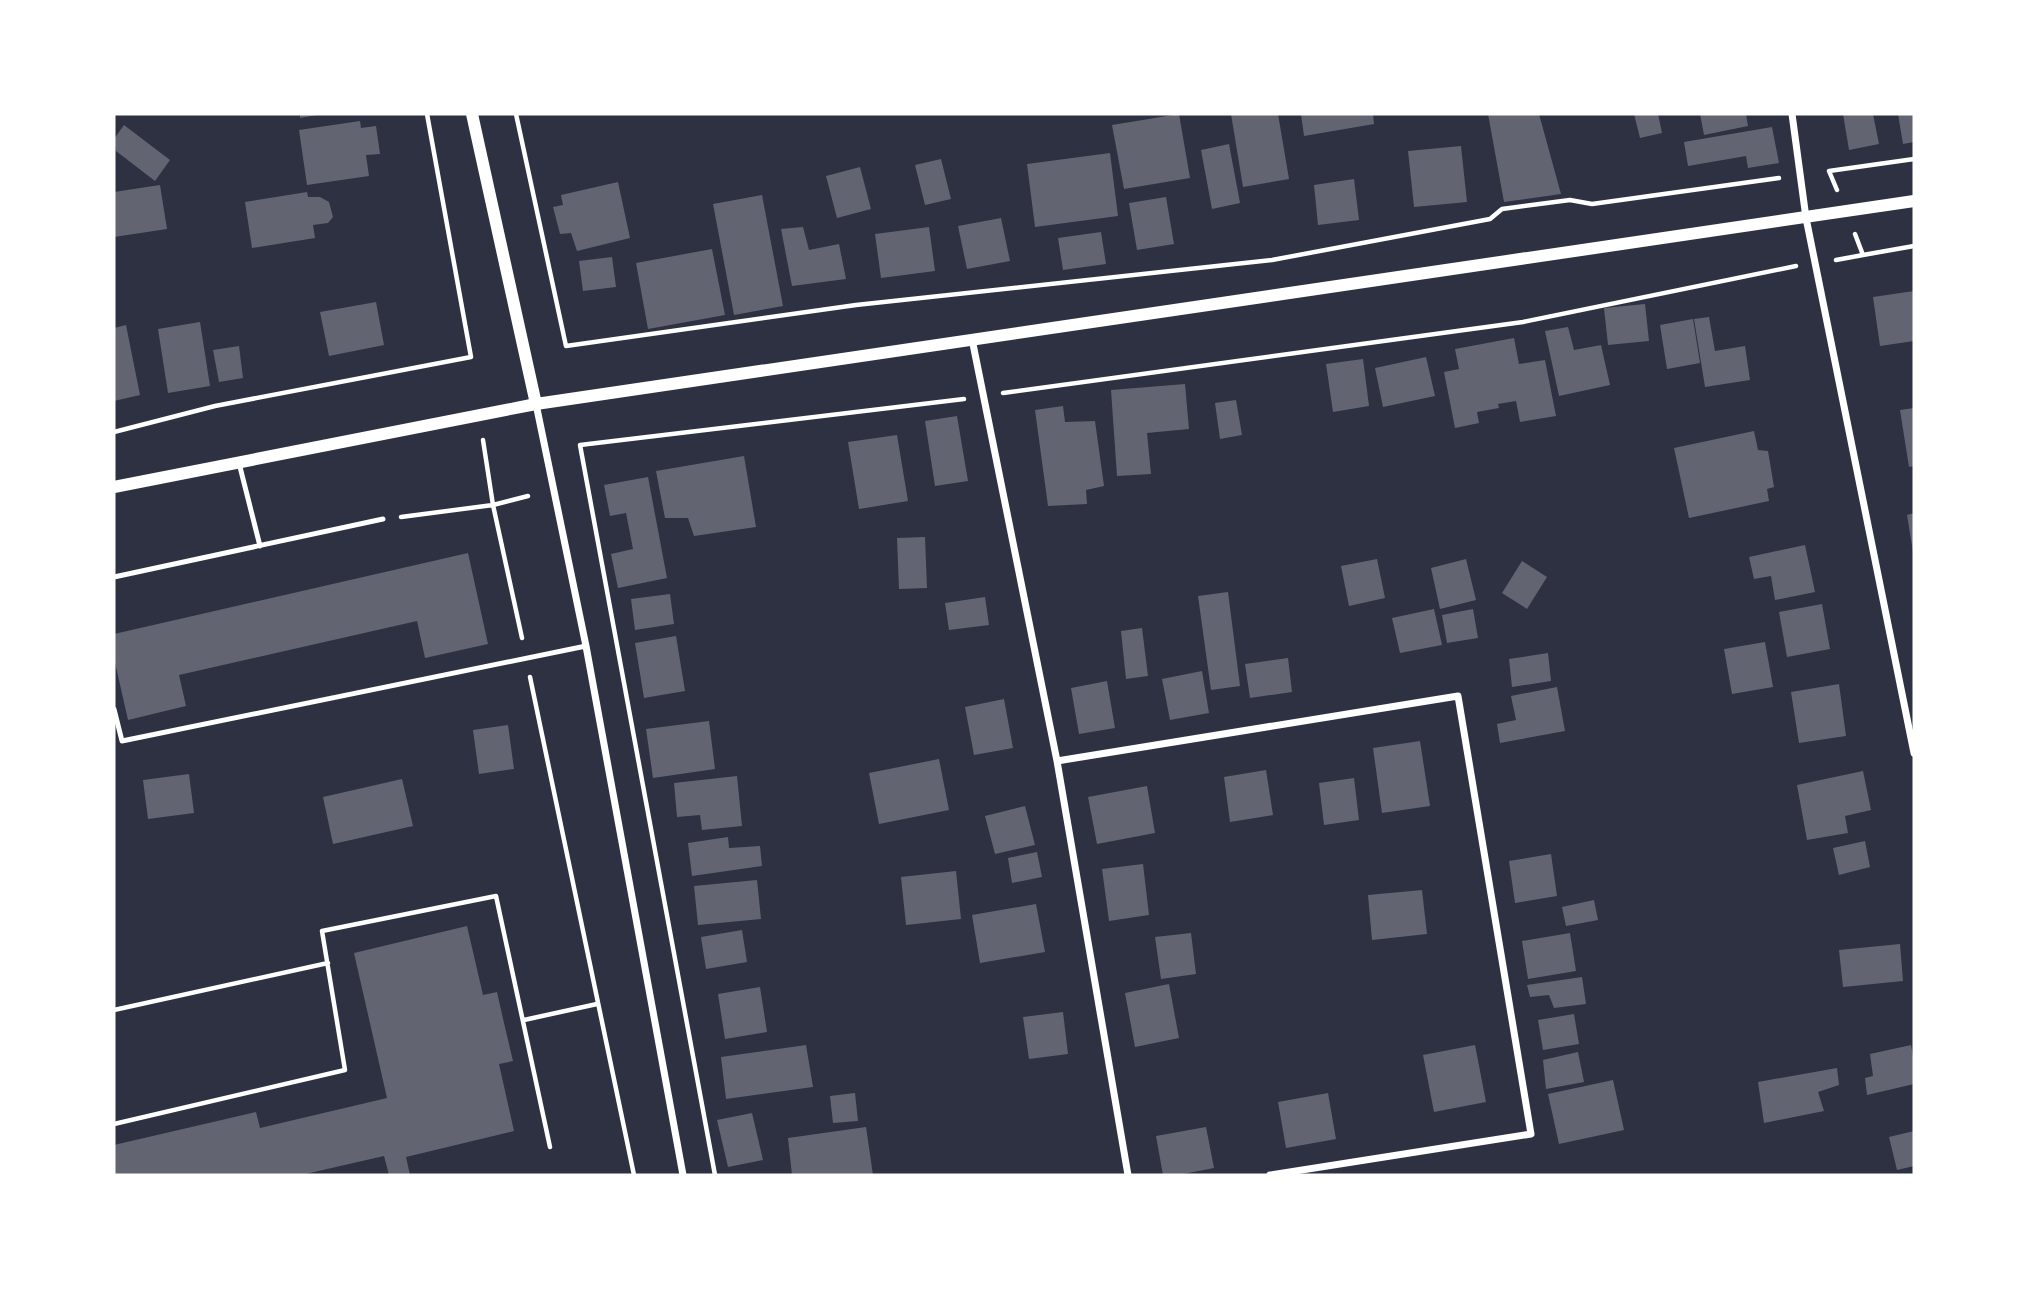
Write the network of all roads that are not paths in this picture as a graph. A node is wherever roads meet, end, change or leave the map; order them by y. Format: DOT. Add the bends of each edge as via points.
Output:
graph roads {
  1 [pos="472,114"];
  2 [pos="1792,114"];
  3 [pos="1914,201"];
  4 [pos="1806,218"];
  5 [pos="972,339"];
  6 [pos="536,404"];
  7 [pos="239,463"];
  8 [pos="114,487"];
  9 [pos="383,519"];
  10 [pos="260,546"];
  11 [pos="114,577"];
  12 [pos="586,646"];
  13 [pos="114,709"];
  14 [pos="1914,753"];
  15 [pos="1057,761"];
  16 [pos="683,1175"];
  17 [pos="1128,1175"];
  18 [pos="1270,1175"];
  1 -- 6 [label="street"];
  2 -- 4 [label="street"];
  3 -- 4 [label="street"];
  4 -- 5 [label="street"];
  4 -- 14 [label="street"];
  5 -- 6 [label="street"];
  5 -- 15 [label="street"];
  6 -- 7 [label="street"];
  6 -- 12 [label="street"];
  7 -- 8 [label="street"];
  7 -- 10 [label="lane"];
  9 -- 10 [label="lane"];
  10 -- 11 [label="lane"];
  12 -- 13 [label="lane" via="122,741"];
  12 -- 16 [label="street"];
  15 -- 17 [label="street"];
  15 -- 18 [label="street" via="1458,696 1531,1134"];
}
